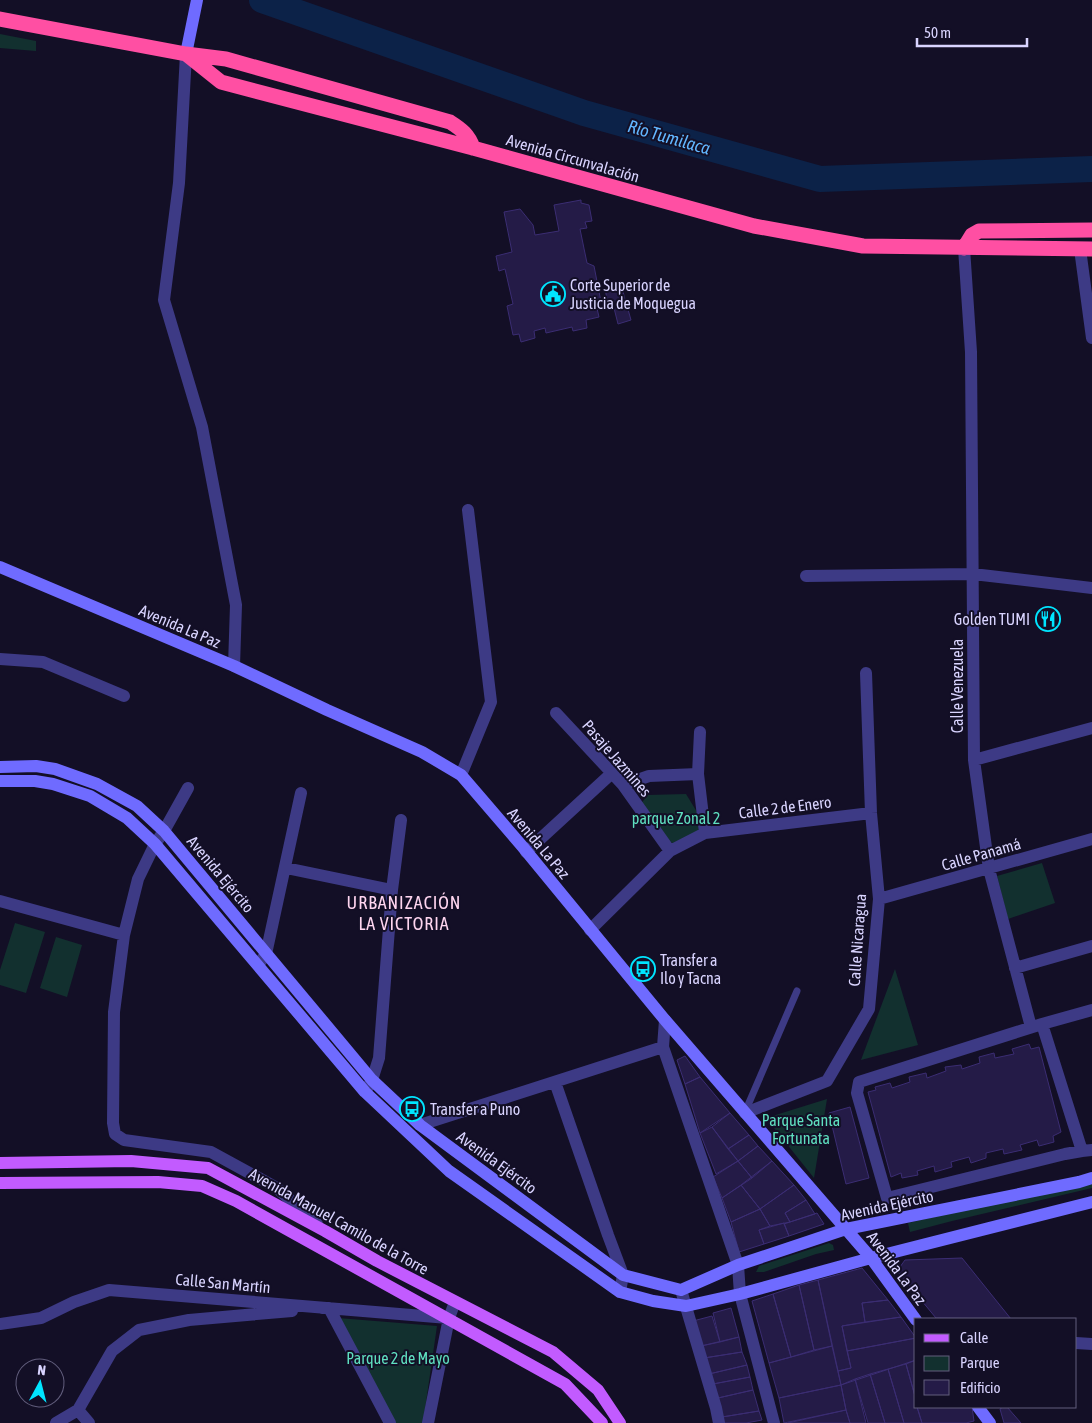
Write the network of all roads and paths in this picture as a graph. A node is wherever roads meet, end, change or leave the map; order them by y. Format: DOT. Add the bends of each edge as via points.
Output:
graph roads {
  1 [pos="196,4"];
  2 [pos="0,19"];
  3 [pos="186,54"];
  4 [pos="473,148"];
  5 [pos="1092,230"];
  6 [pos="964,248"];
  7 [pos="1086,249"];
  8 [pos="1092,338"];
  9 [pos="468,510"];
  10 [pos="0,567"];
  11 [pos="973,574"];
  12 [pos="806,576"];
  13 [pos="1092,588"];
  14 [pos="0,659"];
  15 [pos="234,666"];
  16 [pos="866,672"];
  17 [pos="124,696"];
  18 [pos="556,713"];
  19 [pos="1092,728"];
  20 [pos="700,732"];
  21 [pos="974,760"];
  22 [pos="36,766"];
  23 [pos="0,767"];
  24 [pos="612,773"];
  25 [pos="698,774"];
  26 [pos="460,775"];
  27 [pos="0,781"];
  28 [pos="35,781"];
  29 [pos="623,785"];
  30 [pos="188,788"];
  31 [pos="301,793"];
  32 [pos="871,813"];
  33 [pos="401,820"];
  34 [pos="164,831"];
  35 [pos="705,833"];
  36 [pos="1092,839"];
  37 [pos="155,844"];
  38 [pos="670,851"];
  39 [pos="526,852"];
  40 [pos="286,868"];
  41 [pos="988,869"];
  42 [pos="392,890"];
  43 [pos="878,899"];
  44 [pos="0,901"];
  45 [pos="590,930"];
  46 [pos="124,935"];
  47 [pos="1092,946"];
  48 [pos="266,954"];
  49 [pos="258,965"];
  50 [pos="1015,968"];
  51 [pos="797,991"];
  52 [pos="1092,1010"];
  53 [pos="665,1020"];
  54 [pos="1036,1026"];
  55 [pos="663,1047"];
  56 [pos="372,1080"];
  57 [pos="555,1082"];
  58 [pos="365,1092"];
  59 [pos="745,1113"];
  60 [pos="420,1125"];
  61 [pos="1087,1150"];
  62 [pos="0,1163"];
  63 [pos="1092,1178"];
  64 [pos="0,1183"];
  65 [pos="1092,1202"];
  66 [pos="846,1229"];
  67 [pos="325,1231"];
  68 [pos="871,1258"];
  69 [pos="738,1265"];
  70 [pos="623,1275"];
  71 [pos="681,1290"];
  72 [pos="620,1292"];
  73 [pos="740,1294"];
  74 [pos="455,1302"];
  75 [pos="686,1306"];
  76 [pos="329,1308"];
  77 [pos="449,1318"];
  78 [pos="915,1318"];
  79 [pos="0,1324"];
  80 [pos="1077,1343"];
  81 [pos="1092,1344"];
  82 [pos="979,1408"];
  83 [pos="78,1410"];
  84 [pos="56,1423"];
  85 [pos="89,1423"];
  86 [pos="390,1423"];
  87 [pos="428,1423"];
  88 [pos="602,1423"];
  89 [pos="620,1423"];
  90 [pos="719,1423"];
  91 [pos="774,1423"];
  92 [pos="990,1423"];
  1 -- 3 [label="main road"];
  2 -- 3 [label="highway, Avenida Circunvalación"];
  3 -- 4 [label="highway, Avenida Circunvalación" via="221,82"];
  3 -- 4 [label="highway, Avenida Circunvalación" via="226,59 450,122 470,139"];
  3 -- 15 [label="street" via="179,183 164,300 202,427 236,605"];
  4 -- 6 [label="highway, Avenida Circunvalación" via="754,226 863,246"];
  5 -- 6 [label="highway" via="980,231 972,235"];
  6 -- 7 [label="highway, Avenida Circunvalación"];
  6 -- 11 [label="street, Calle Venezuela" via="971,352"];
  7 -- 8 [label="street"];
  9 -- 26 [label="street" via="491,702"];
  10 -- 15 [label="main road, Avenida La Paz"];
  11 -- 12 [label="street"];
  11 -- 13 [label="street"];
  11 -- 21 [label="street, Calle Venezuela"];
  14 -- 17 [label="street" via="43,662"];
  15 -- 26 [label="main road, Avenida La Paz" via="422,752"];
  16 -- 32 [label="street, Calle Nicaragua"];
  18 -- 24 [label="street, Pasaje Jazmines"];
  19 -- 21 [label="street"];
  20 -- 25 [label="street"];
  21 -- 41 [label="street, Calle Venezuela"];
  22 -- 23 [label="main road, Avenida Ejército"];
  22 -- 28 [label="main road"];
  22 -- 34 [label="main road, Avenida Ejército" via="97,784 137,806"];
  24 -- 29 [label="street, Pasaje Jazmines"];
  24 -- 39 [label="street"];
  25 -- 29 [label="street" via="649,776"];
  25 -- 35 [label="street"];
  26 -- 39 [label="main road, Avenida La Paz"];
  27 -- 28 [label="main road, Avenida Ejército"];
  28 -- 37 [label="main road, Avenida Ejército" via="90,796 128,818"];
  29 -- 38 [label="street, Pasaje Jazmines"];
  30 -- 34 [label="street"];
  31 -- 40 [label="street"];
  32 -- 35 [label="street, Calle 2 de Enero"];
  32 -- 43 [label="street, Calle Nicaragua"];
  33 -- 42 [label="street"];
  34 -- 37 [label="street"];
  34 -- 48 [label="main road, Avenida Ejército"];
  35 -- 38 [label="street, Calle 2 de Enero"];
  36 -- 41 [label="street, Calle Panamá"];
  37 -- 46 [label="street" via="138,880"];
  37 -- 49 [label="main road, Avenida Ejército"];
  38 -- 45 [label="street, Calle 2 de Enero"];
  39 -- 45 [label="main road, Avenida La Paz"];
  40 -- 42 [label="street"];
  40 -- 48 [label="street"];
  41 -- 43 [label="street, Calle Panamá"];
  41 -- 50 [label="street, Calle Venezuela"];
  42 -- 56 [label="street" via="379,1058"];
  43 -- 59 [label="street, Calle Nicaragua" via="868,1009 827,1080"];
  44 -- 46 [label="street"];
  45 -- 53 [label="main road, Avenida La Paz"];
  46 -- 67 [label="street" via="114,1012 113,1123 116,1134 124,1140 211,1152 277,1188"];
  47 -- 50 [label="street"];
  48 -- 49 [label="street"];
  48 -- 56 [label="main road, Avenida Ejército"];
  49 -- 58 [label="main road, Avenida Ejército"];
  50 -- 54 [label="street, Calle Venezuela"];
  51 -- 59 [label="lane"];
  52 -- 54 [label="street"];
  53 -- 55 [label="street"];
  53 -- 59 [label="main road, Avenida La Paz"];
  54 -- 61 [label="street, Calle Venezuela"];
  54 -- 61 [label="street" via="859,1082 857,1093 888,1198"];
  55 -- 57 [label="street"];
  55 -- 69 [label="street"];
  56 -- 58 [label="street"];
  56 -- 60 [label="main road, Avenida Ejército"];
  57 -- 60 [label="street"];
  57 -- 70 [label="street"];
  58 -- 72 [label="main road, Avenida Ejército" via="449,1171"];
  59 -- 66 [label="main road, Avenida La Paz"];
  60 -- 70 [label="main road, Avenida Ejército"];
  62 -- 67 [label="main road, Avenida Manuel Camilo de la Torre" via="131,1161 208,1168"];
  63 -- 66 [label="main road, Avenida Ejército"];
  64 -- 77 [label="main road, Avenida Manuel Camilo de la Torre" via="158,1182 202,1186 236,1201"];
  65 -- 68 [label="main road, Avenida Ejército"];
  66 -- 68 [label="main road, Avenida La Paz"];
  66 -- 69 [label="main road, Avenida Ejército"];
  67 -- 74 [label="main road, Avenida Manuel Camilo de la Torre"];
  68 -- 73 [label="main road, Avenida Ejército"];
  68 -- 78 [label="main road, Avenida La Paz"];
  69 -- 71 [label="main road, Avenida Ejército"];
  69 -- 73 [label="street"];
  70 -- 71 [label="main road, Avenida Ejército"];
  70 -- 72 [label="street"];
  71 -- 75 [label="street"];
  72 -- 75 [label="main road, Avenida Ejército" via="653,1302"];
  73 -- 75 [label="main road, Avenida Ejército"];
  73 -- 91 [label="street"];
  74 -- 77 [label="street"];
  74 -- 89 [label="main road, Avenida Manuel Camilo de la Torre" via="553,1352 598,1390"];
  75 -- 90 [label="street"];
  76 -- 77 [label="street, Calle San Martín"];
  76 -- 79 [label="street, Calle San Martín" via="109,1290 41,1318"];
  76 -- 83 [label="street" via="189,1320 139,1330 112,1350"];
  76 -- 86 [label="street"];
  77 -- 87 [label="street"];
  77 -- 88 [label="main road, Avenida Manuel Camilo de la Torre" via="565,1384"];
  80 -- 81 [label="street"];
  82 -- 92 [label="main road"];
  83 -- 84 [label="street"];
  83 -- 85 [label="street"];
}
